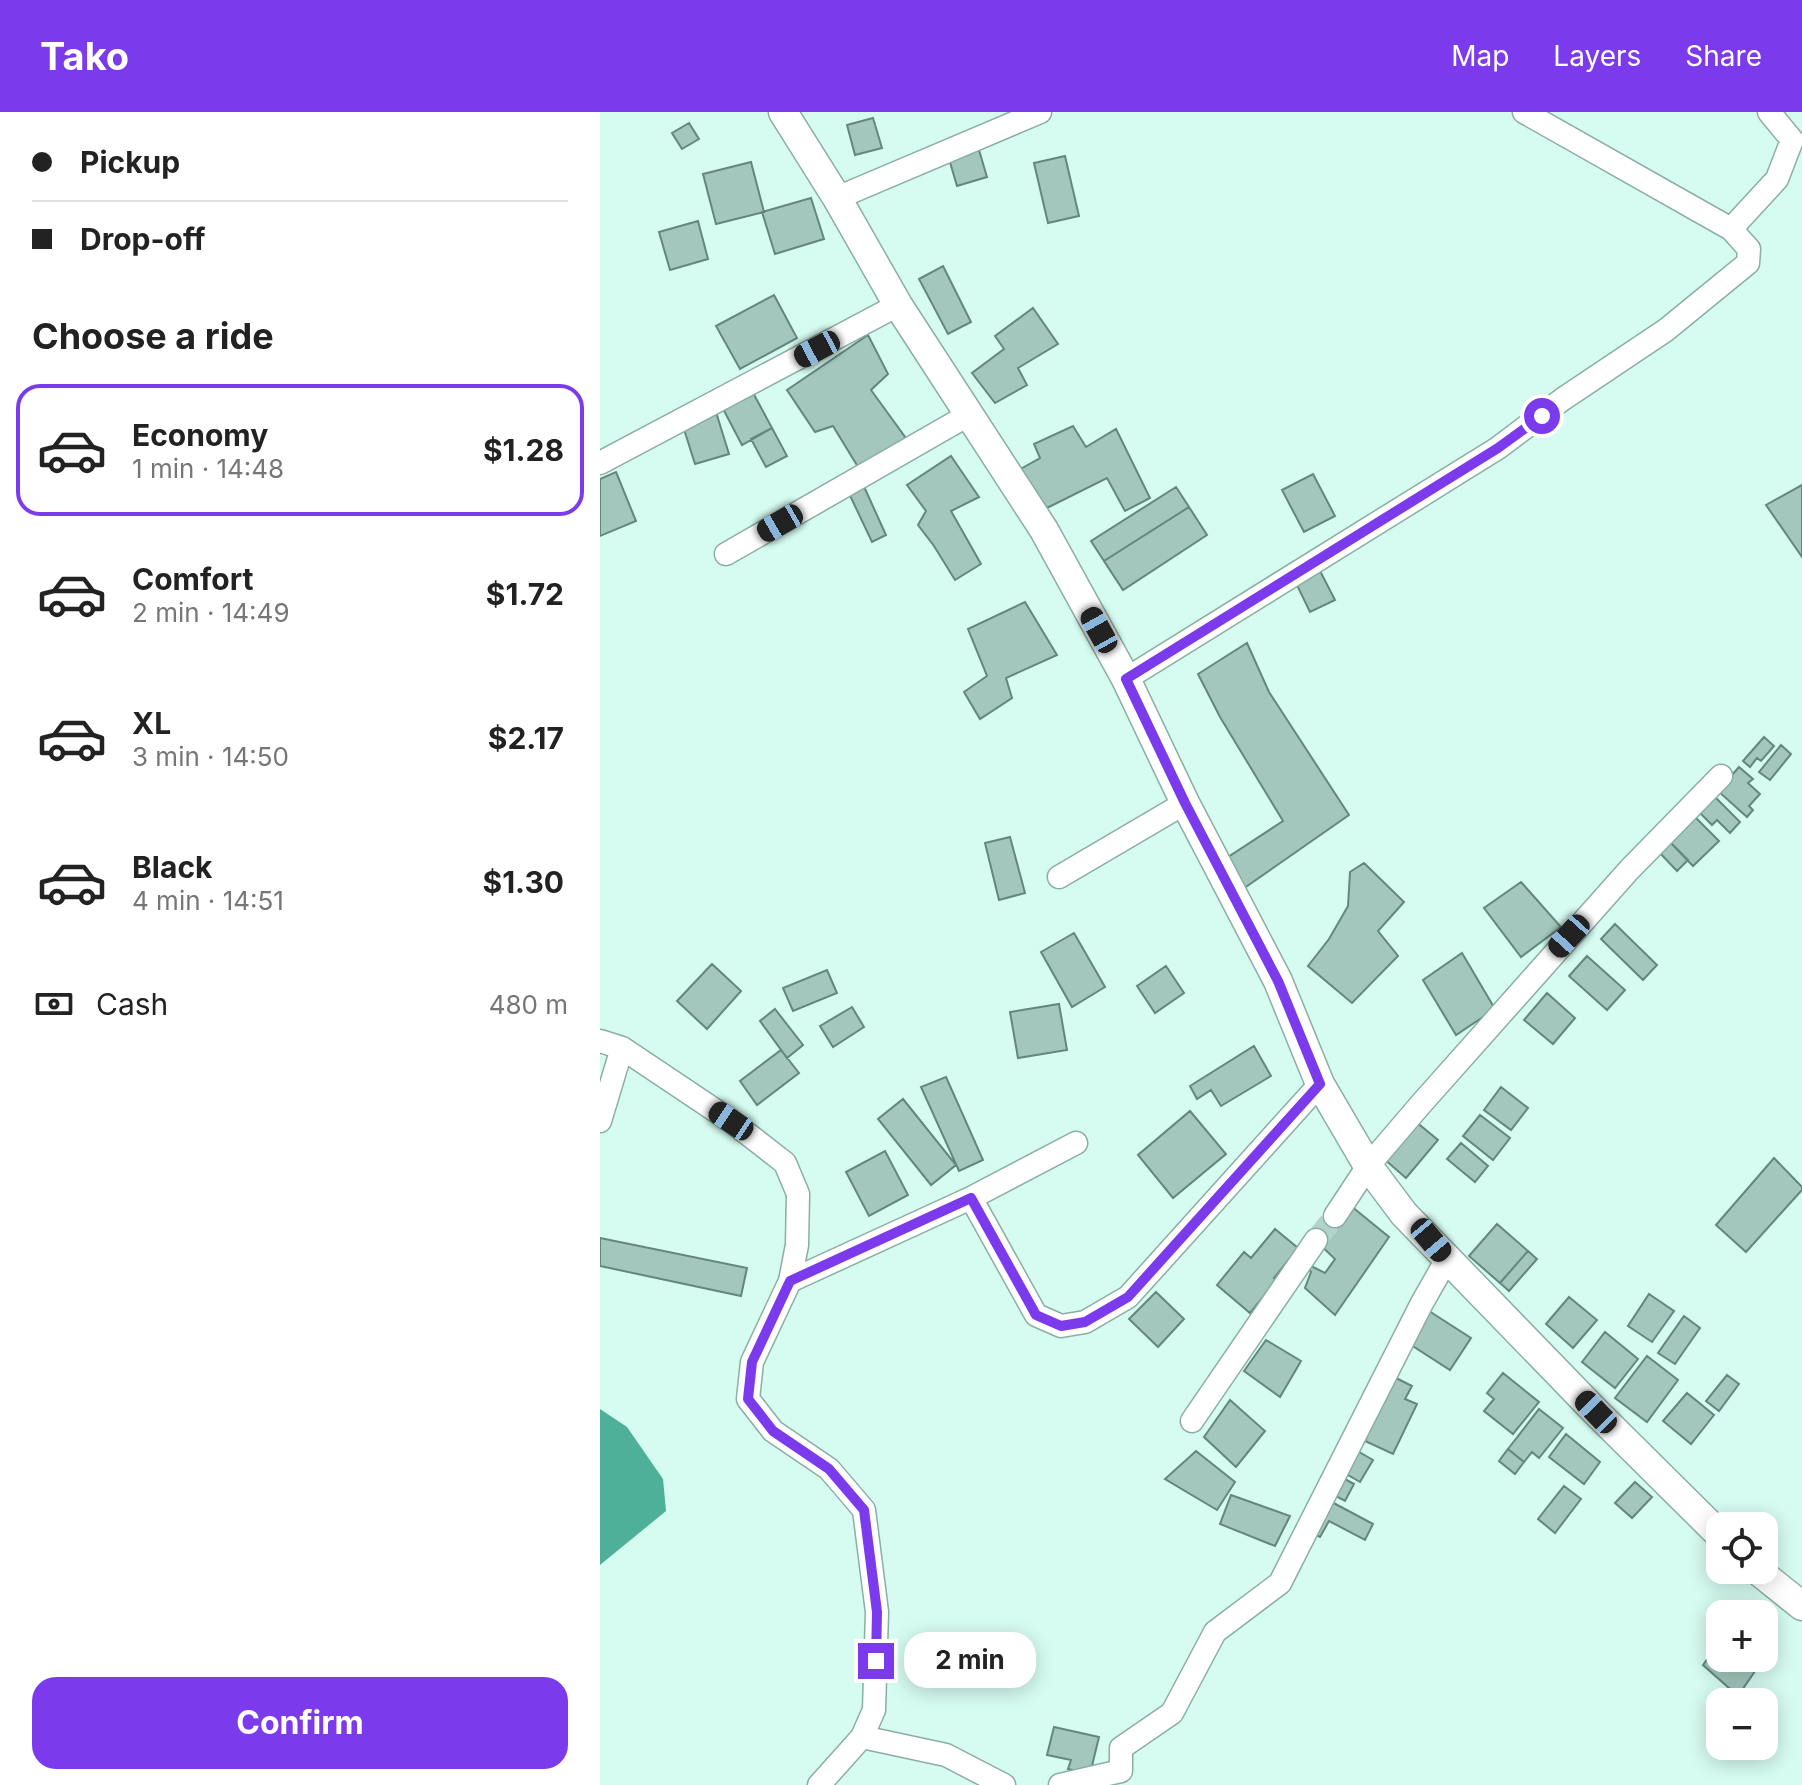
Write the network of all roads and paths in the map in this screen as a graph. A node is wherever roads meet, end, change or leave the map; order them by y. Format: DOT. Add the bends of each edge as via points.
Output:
graph roads {
  1 [pos="783,112"];
  2 [pos="1040,112"];
  3 [pos="1524,112"];
  4 [pos="1769,112"];
  5 [pos="837,198"];
  6 [pos="1731,229"];
  7 [pos="898,305"];
  8 [pos="970,414"];
  9 [pos="600,463"];
  10 [pos="726,554"];
  11 [pos="1126,679"];
  12 [pos="1721,776"];
  13 [pos="1185,803"];
  14 [pos="1059,877"];
  15 [pos="611,1044"];
  16 [pos="1320,1084"];
  17 [pos="600,1121"];
  18 [pos="1076,1143"];
  19 [pos="1368,1166"];
  20 [pos="971,1198"];
  21 [pos="1335,1216"];
  22 [pos="1316,1240"];
  23 [pos="1447,1259"];
  24 [pos="790,1281"];
  25 [pos="1192,1421"];
  26 [pos="1706,1521"];
  27 [pos="1774,1584"];
  28 [pos="1802,1606"];
  29 [pos="862,1737"];
  30 [pos="819,1785"];
  31 [pos="1004,1785"];
  32 [pos="1060,1785"];
  1 -- 5 [label="street"];
  2 -- 5 [label="street"];
  3 -- 6 [label="street"];
  4 -- 6 [label="street" via="1792,140 1777,179"];
  5 -- 7 [label="street"];
  6 -- 11 [label="street" via="1749,249 1748,263 1666,330 1498,448"];
  7 -- 8 [label="street"];
  7 -- 9 [label="street"];
  8 -- 10 [label="street"];
  8 -- 11 [label="street" via="1044,530"];
  11 -- 13 [label="street"];
  12 -- 19 [label="street" via="1629,870"];
  13 -- 14 [label="street"];
  13 -- 16 [label="street" via="1278,981"];
  15 -- 17 [label="street"];
  15 -- 24 [label="street" via="731,1121 785,1163 798,1194"];
  16 -- 19 [label="street"];
  16 -- 20 [label="street" via="1128,1297 1085,1322 1061,1326 1036,1315"];
  18 -- 20 [label="street"];
  19 -- 21 [label="street"];
  19 -- 23 [label="street"];
  20 -- 24 [label="street"];
  22 -- 25 [label="street"];
  23 -- 26 [label="street"];
  23 -- 32 [label="street" via="1280,1583 1215,1632 1172,1713 1121,1748 1121,1771"];
  24 -- 29 [label="street" via="752,1362 748,1399 773,1431 829,1469 864,1510 877,1612 874,1710"];
  27 -- 28 [label="street"];
  29 -- 30 [label="street"];
  29 -- 31 [label="street" via="946,1755"];
}
